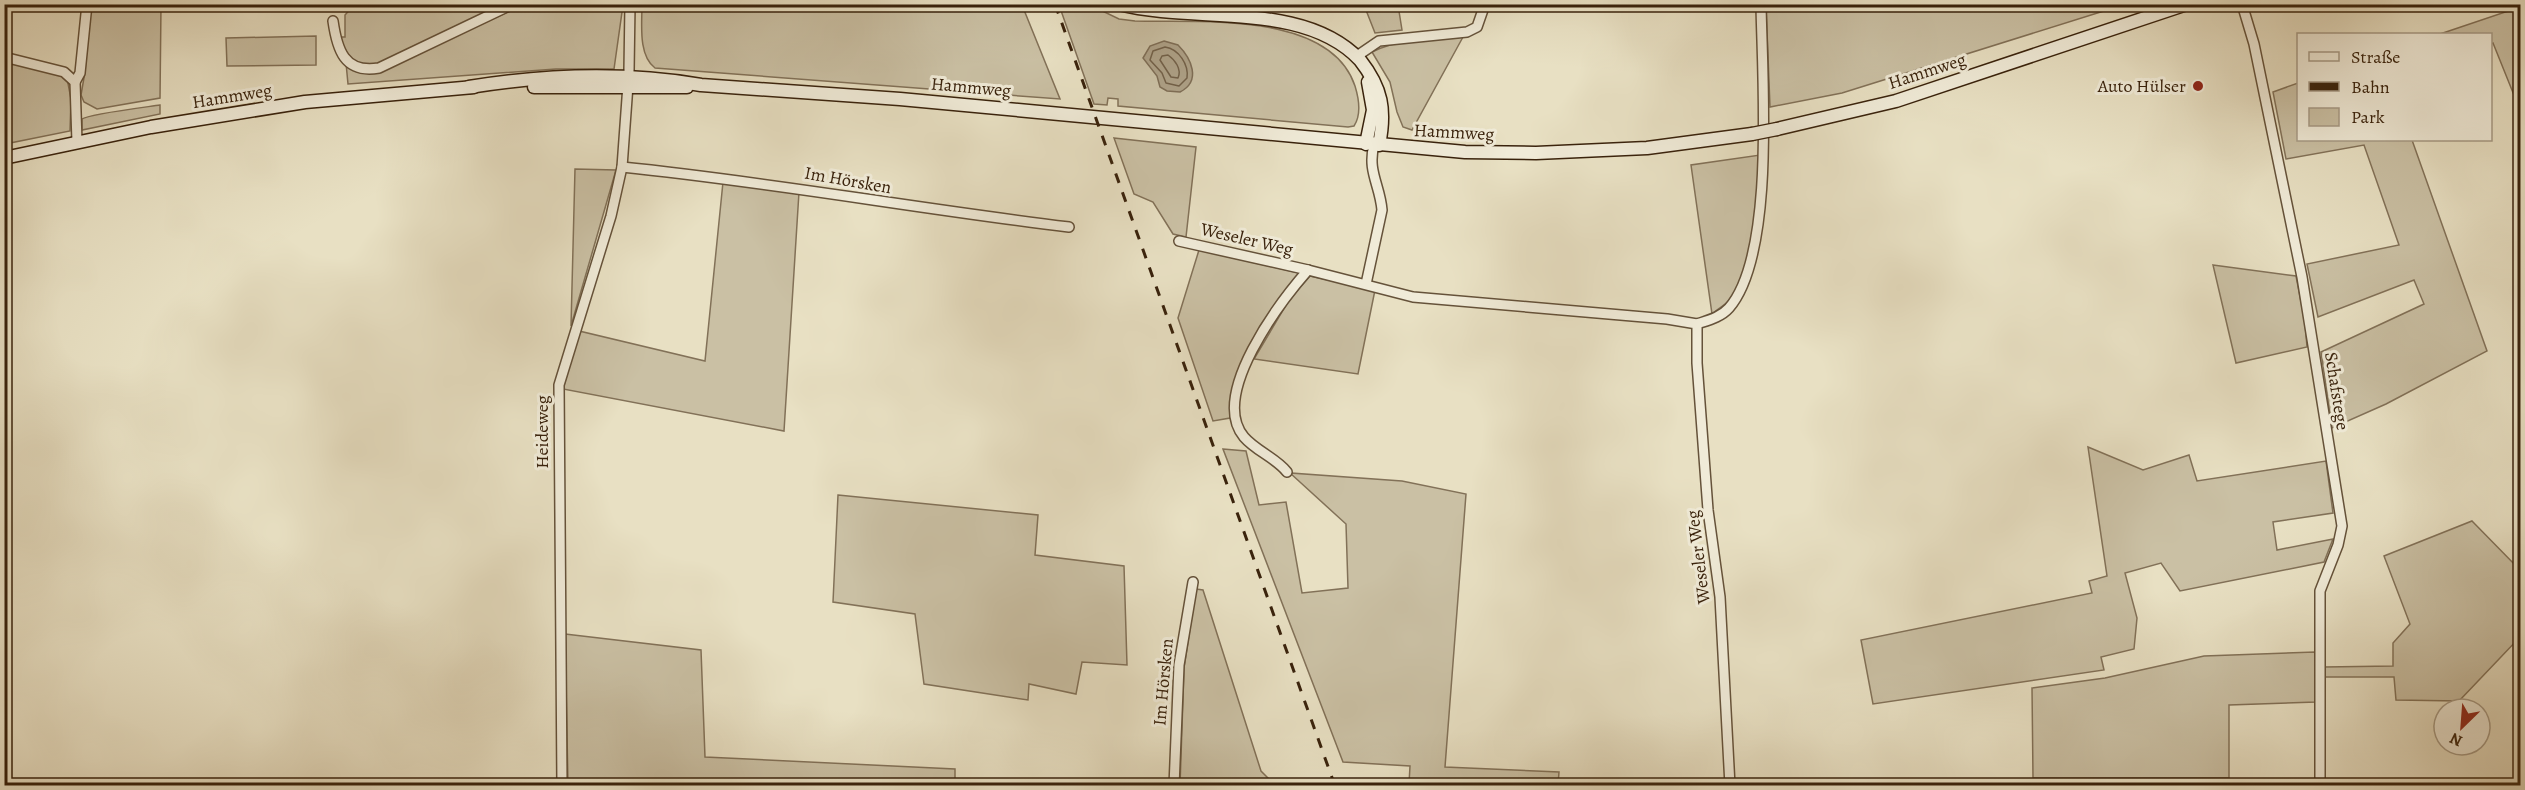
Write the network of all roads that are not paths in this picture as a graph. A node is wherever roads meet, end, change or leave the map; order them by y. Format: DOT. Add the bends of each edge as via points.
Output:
graph roads {
  1 [pos="87,4"];
  2 [pos="513,4"];
  3 [pos="630,4"];
  4 [pos="1119,4"];
  5 [pos="1485,4"];
  6 [pos="1761,4"];
  7 [pos="2187,4"];
  8 [pos="2242,4"];
  9 [pos="333,21"];
  10 [pos="4,57"];
  11 [pos="1360,59"];
  12 [pos="75,82"];
  13 [pos="629,83"];
  14 [pos="77,142"];
  15 [pos="1373,145"];
  16 [pos="4,158"];
  17 [pos="622,166"];
  18 [pos="1069,227"];
  19 [pos="1179,241"];
  20 [pos="1308,270"];
  21 [pos="1366,284"];
  22 [pos="1697,324"];
  23 [pos="1287,472"];
  24 [pos="1192,582"];
  25 [pos="562,786"];
  26 [pos="1174,786"];
  27 [pos="1730,786"];
  28 [pos="2320,786"];
  1 -- 12 [label="street" via="80,73"];
  2 -- 9 [label="street" via="369,70 359,69 341,53"];
  3 -- 13 [label="street, Heideweg"];
  4 -- 11 [label="main road" via="1149,9 1277,13 1312,23 1339,38"];
  5 -- 11 [label="street" via="1477,27 1467,32 1379,41"];
  6 -- 22 [label="street" via="1763,186 1752,253 1736,298 1727,310"];
  7 -- 15 [label="main road, Hammweg, bridge" via="1896,101 1752,134 1647,148 1536,153"];
  8 -- 28 [label="street, Schafstege" via="2254,44 2302,277 2342,526 2320,591"];
  10 -- 12 [label="street" via="64,72"];
  11 -- 15 [label="main road" via="1373,110"];
  12 -- 14 [label="street"];
  13 -- 14 [label="main road, Hammweg" via="469,87 305,102"];
  13 -- 15 [label="main road, Hammweg" via="669,79"];
  13 -- 17 [label="street, Heideweg"];
  14 -- 16 [label="main road, Hammweg"];
  15 -- 21 [label="street" via="1371,170 1382,210"];
  17 -- 18 [label="street, Im Hörsken"];
  17 -- 25 [label="street, Heideweg" via="611,216 559,386"];
  19 -- 20 [label="street, Weseler Weg"];
  20 -- 21 [label="street, Weseler Weg"];
  20 -- 23 [label="street, Weseler Weg" via="1262,333 1240,380 1235,403 1234,415 1245,438"];
  21 -- 22 [label="street, Weseler Weg" via="1413,297"];
  22 -- 27 [label="street, Weseler Weg" via="1708,510 1720,597"];
  24 -- 26 [label="street, Im Hörsken" via="1179,665"];
}
